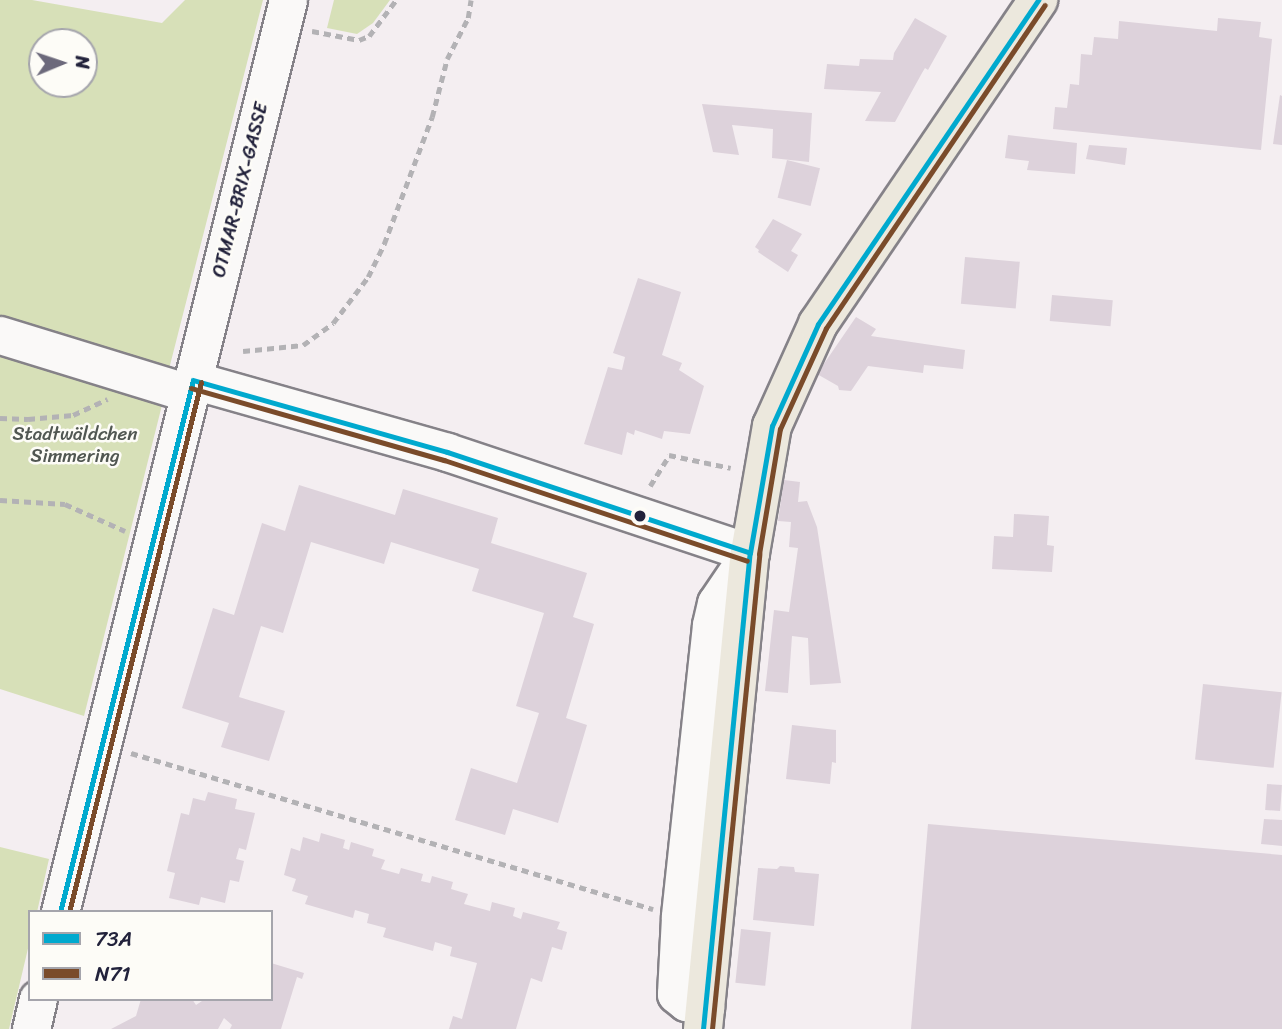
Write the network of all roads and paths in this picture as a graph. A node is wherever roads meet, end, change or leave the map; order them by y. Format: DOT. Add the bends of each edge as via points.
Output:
graph roads {
  1 [pos="288,0"];
  2 [pos="396,0"];
  3 [pos="471,0"];
  4 [pos="1038,0"];
  5 [pos="320,33"];
  6 [pos="0,335"];
  7 [pos="243,351"];
  8 [pos="128,374"];
  9 [pos="191,387"];
  10 [pos="0,418"];
  11 [pos="731,468"];
  12 [pos="650,486"];
  13 [pos="0,500"];
  14 [pos="151,543"];
  15 [pos="750,553"];
  16 [pos="143,757"];
  17 [pos="60,910"];
  18 [pos="680,917"];
  19 [pos="38,1001"];
  20 [pos="704,1018"];
  21 [pos="31,1029"];
  1 -- 9 [label="street, OTMAR-BRIX-GASSE"];
  2 -- 5 [label="path" via="369,36 347,40"];
  3 -- 7 [label="path" via="468,18 447,59 432,117 368,277 333,323 303,345"];
  4 -- 15 [label="main road" via="818,324 772,426"];
  6 -- 8 [label="street"];
  8 -- 9 [label="street"];
  8 -- 10 [label="path" via="108,398 74,415"];
  9 -- 14 [label="street, OTMAR-BRIX-GASSE"];
  9 -- 15 [label="street" via="447,452"];
  11 -- 12 [label="path" via="669,455"];
  13 -- 14 [label="path" via="65,504"];
  14 -- 17 [label="street, OTMAR-BRIX-GASSE"];
  15 -- 18 [label="street" via="716,603 711,625"];
  15 -- 20 [label="main road"];
  16 -- 18 [label="path"];
  18 -- 20 [label="street" via="676,993"];
  19 -- 21 [label="street"];
}
